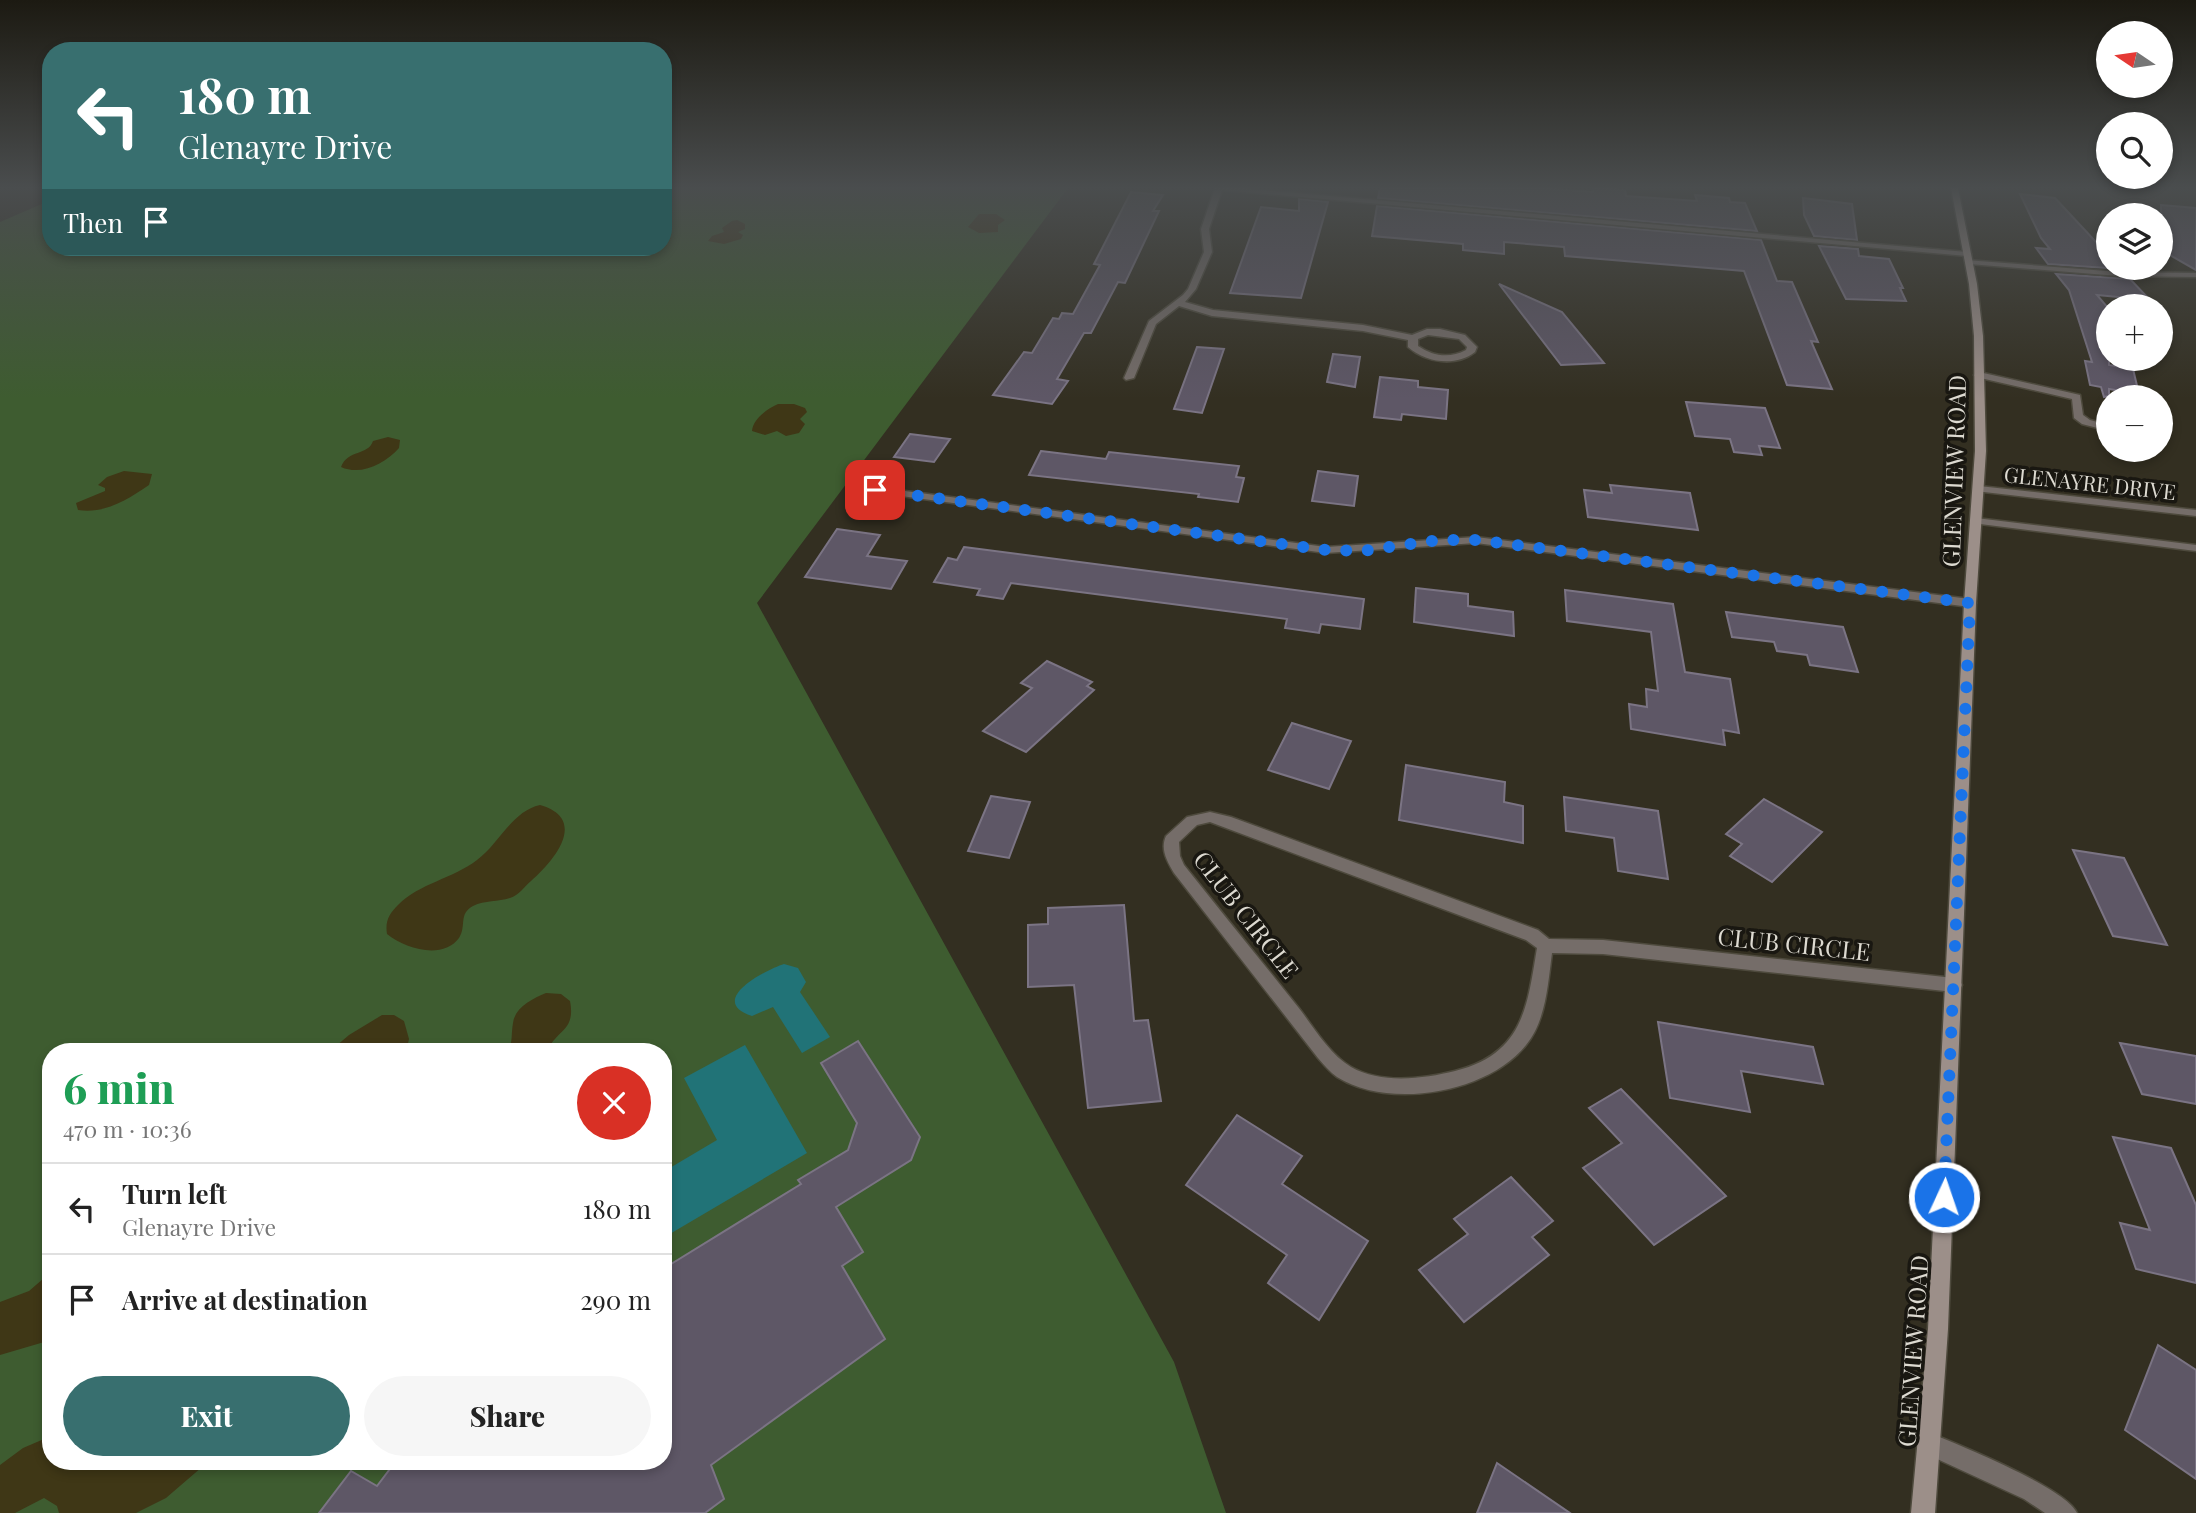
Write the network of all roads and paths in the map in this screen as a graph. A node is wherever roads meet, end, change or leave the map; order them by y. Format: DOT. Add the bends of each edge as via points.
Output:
graph roads {
  1 [pos="1968,258"];
  2 [pos="1206,259"];
  3 [pos="1974,259"];
  4 [pos="2196,275"];
  5 [pos="1178,303"];
  6 [pos="1413,338"];
  7 [pos="1979,376"];
  8 [pos="1129,378"];
  9 [pos="2096,425"];
  10 [pos="1979,489"];
  11 [pos="875,490"];
  12 [pos="2196,513"];
  13 [pos="1976,521"];
  14 [pos="2196,548"];
  15 [pos="1970,603"];
  16 [pos="1545,946"];
  17 [pos="1954,985"];
  18 [pos="1930,1444"];
  19 [pos="1923,1513"];
  20 [pos="2065,1513"];
  1 -- 7 [label="main road, GLENVIEW ROAD"];
  2 -- 5 [label="street" via="1192,289"];
  3 -- 4 [label="street" via="2119,274"];
  5 -- 6 [label="street" via="1212,313 1363,328"];
  5 -- 8 [label="street" via="1152,323"];
  6 -- 6 [label="street" via="1413,347 1432,357 1458,358 1472,347 1462,337 1440,332"];
  7 -- 9 [label="street" via="2077,397 2078,416"];
  7 -- 10 [label="main road, GLENVIEW ROAD"];
  10 -- 12 [label="street, GLENAYRE DRIVE"];
  10 -- 13 [label="main road, GLENVIEW ROAD"];
  11 -- 15 [label="street" via="1285,546 1362,551 1439,540 1476,540"];
  13 -- 14 [label="street"];
  13 -- 15 [label="main road, GLENVIEW ROAD"];
  15 -- 17 [label="main road, GLENVIEW ROAD"];
  16 -- 16 [label="street, CLUB CIRCLE" via="1532,935 1226,821 1209,817 1192,821 1171,840 1179,869 1312,1037 1344,1072 1373,1082 1419,1086 1456,1079 1497,1062 1522,1038 1537,996"];
  16 -- 17 [label="street, CLUB CIRCLE" via="1603,947"];
  17 -- 18 [label="main road, GLENVIEW ROAD"];
  18 -- 19 [label="main road, GLENVIEW ROAD"];
  18 -- 20 [label="street" via="2032,1492"];
}
